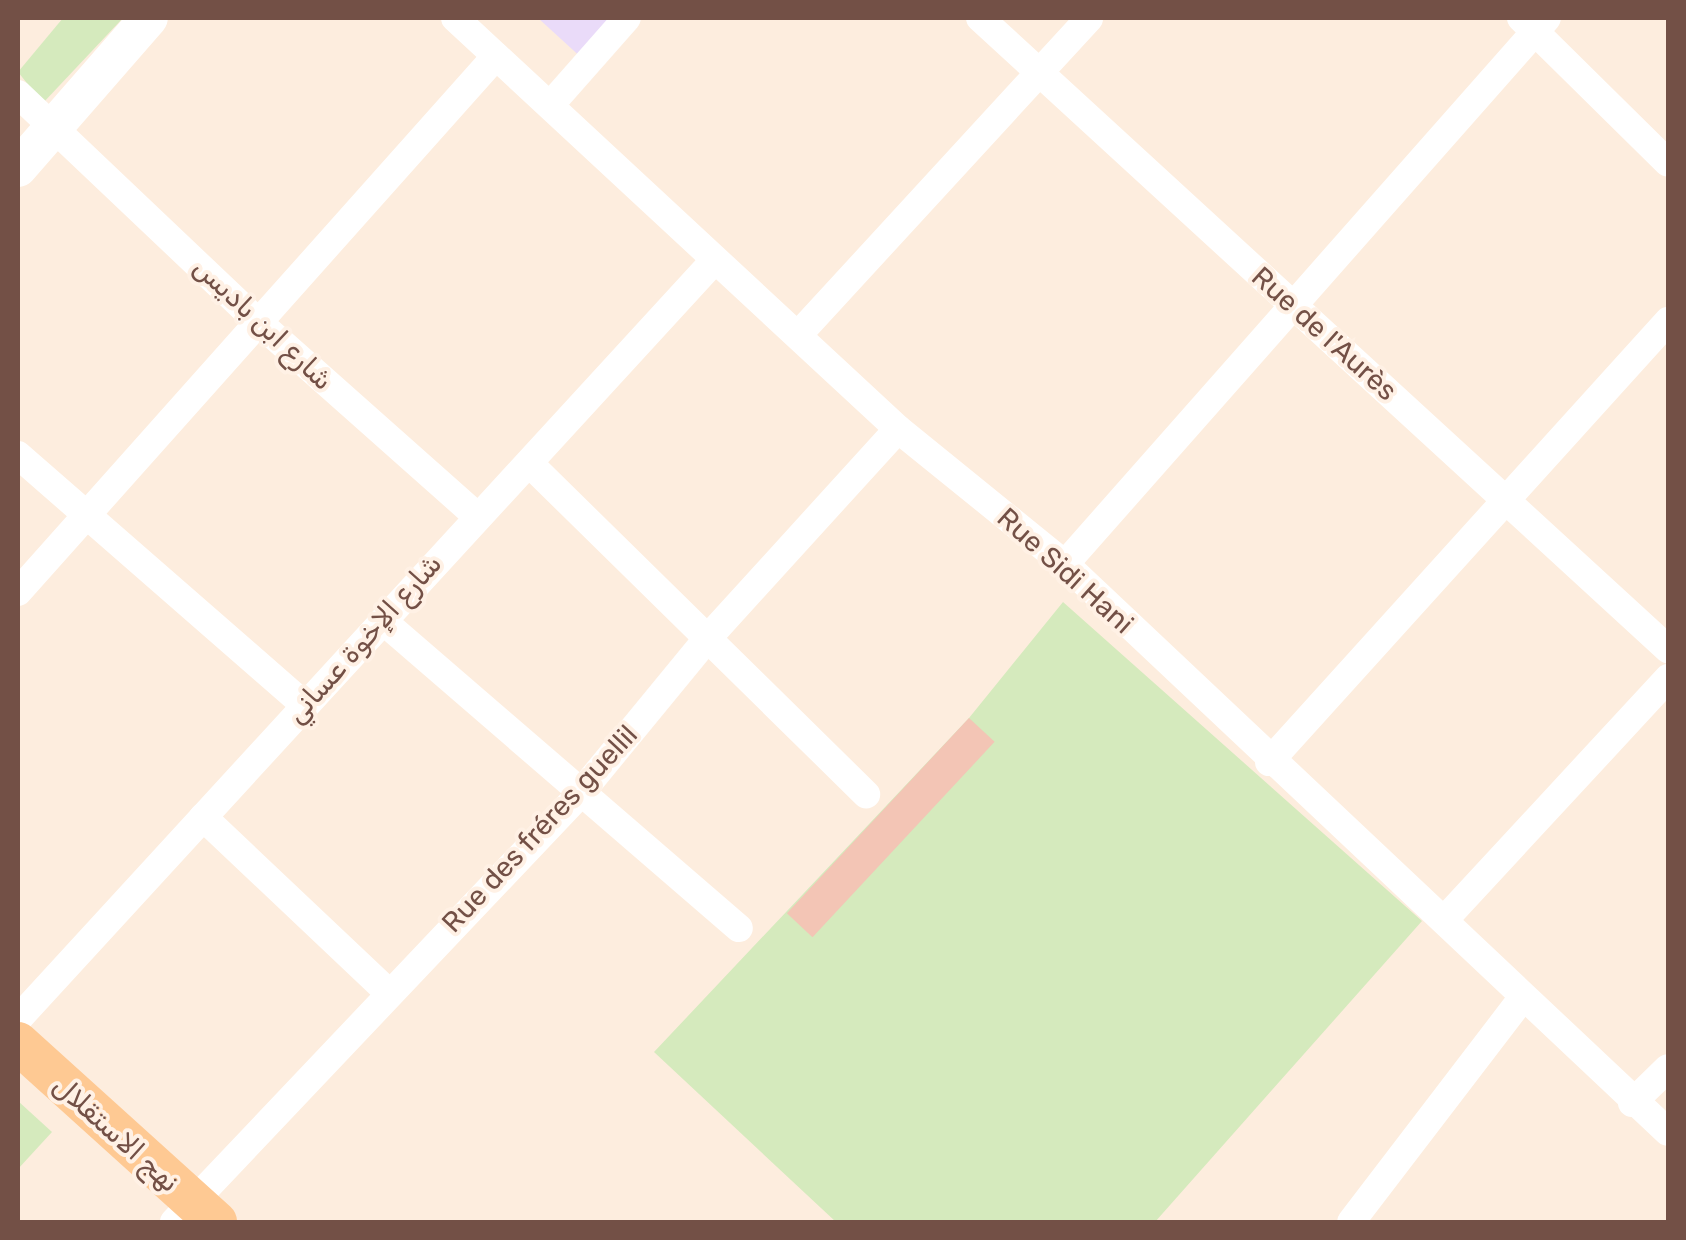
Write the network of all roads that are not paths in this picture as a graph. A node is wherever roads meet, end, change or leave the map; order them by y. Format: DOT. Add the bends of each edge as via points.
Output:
graph roads {
  1 [pos="150,18"];
  2 [pos="455,18"];
  3 [pos="627,18"];
  4 [pos="980,18"];
  5 [pos="1089,18"];
  6 [pos="1534,22"];
  7 [pos="496,56"];
  8 [pos="1040,70"];
  9 [pos="18,94"];
  10 [pos="552,102"];
  11 [pos="55,128"];
  12 [pos="1668,163"];
  13 [pos="18,168"];
  14 [pos="713,262"];
  15 [pos="1292,308"];
  16 [pos="256,320"];
  17 [pos="1668,322"];
  18 [pos="798,335"];
  19 [pos="898,428"];
  20 [pos="18,456"];
  21 [pos="531,465"];
  22 [pos="1511,498"];
  23 [pos="476,514"];
  24 [pos="83,516"];
  25 [pos="1064,564"];
  26 [pos="18,592"];
  27 [pos="383,621"];
  28 [pos="706,640"];
  29 [pos="1668,649"];
  30 [pos="1668,678"];
  31 [pos="305,705"];
  32 [pos="1269,762"];
  33 [pos="866,794"];
  34 [pos="578,796"];
  35 [pos="203,817"];
  36 [pos="1446,918"];
  37 [pos="738,928"];
  38 [pos="388,992"];
  39 [pos="1521,1000"];
  40 [pos="18,1019"];
  41 [pos="18,1044"];
  42 [pos="1668,1068"];
  43 [pos="1632,1102"];
  44 [pos="1668,1132"];
  45 [pos="194,1216"];
  46 [pos="1351,1222"];
  1 -- 11 [label="main road"];
  2 -- 7 [label="street, Rue Sidi Hani"];
  3 -- 10 [label="street"];
  4 -- 8 [label="street, Rue de l'Aurès"];
  5 -- 8 [label="street"];
  6 -- 12 [label="street"];
  6 -- 15 [label="street"];
  7 -- 10 [label="street, Rue Sidi Hani"];
  7 -- 16 [label="street"];
  8 -- 15 [label="street, Rue de l'Aurès"];
  8 -- 18 [label="street"];
  9 -- 11 [label="street, شارع ابن باديس"];
  10 -- 14 [label="street, Rue Sidi Hani"];
  11 -- 13 [label="main road"];
  11 -- 16 [label="street, شارع ابن باديس"];
  14 -- 18 [label="street, Rue Sidi Hani"];
  14 -- 21 [label="street, شارع الإخوة عساني"];
  15 -- 22 [label="street, Rue de l'Aurès"];
  15 -- 25 [label="street"];
  16 -- 23 [label="street, شارع ابن باديس"];
  16 -- 24 [label="street"];
  17 -- 22 [label="street"];
  18 -- 19 [label="street, Rue Sidi Hani"];
  19 -- 25 [label="street, Rue Sidi Hani"];
  19 -- 28 [label="street, Rue des fréres guellil"];
  20 -- 24 [label="street"];
  21 -- 23 [label="street, شارع الإخوة عساني"];
  21 -- 28 [label="street"];
  22 -- 29 [label="street, Rue de l'Aurès"];
  22 -- 32 [label="street"];
  23 -- 27 [label="street, شارع الإخوة عساني"];
  24 -- 26 [label="street"];
  24 -- 31 [label="street"];
  25 -- 32 [label="street, Rue Sidi Hani"];
  27 -- 31 [label="street, شارع الإخوة عساني"];
  27 -- 34 [label="street"];
  28 -- 33 [label="street"];
  28 -- 34 [label="street, Rue des fréres guellil"];
  30 -- 36 [label="street"];
  31 -- 35 [label="street, شارع الإخوة عساني"];
  32 -- 36 [label="street, Rue Sidi Hani"];
  34 -- 37 [label="street"];
  34 -- 38 [label="street, Rue des fréres guellil"];
  35 -- 38 [label="street"];
  35 -- 40 [label="street, شارع الإخوة عساني"];
  36 -- 39 [label="street, Rue Sidi Hani"];
  38 -- 45 [label="street, Rue des fréres guellil"];
  39 -- 43 [label="street, Rue Sidi Hani"];
  39 -- 46 [label="street"];
  41 -- 45 [label="main road, نهج الاستقلال"];
  42 -- 43 [label="street"];
  43 -- 44 [label="street, Rue Sidi Hani"];
}
